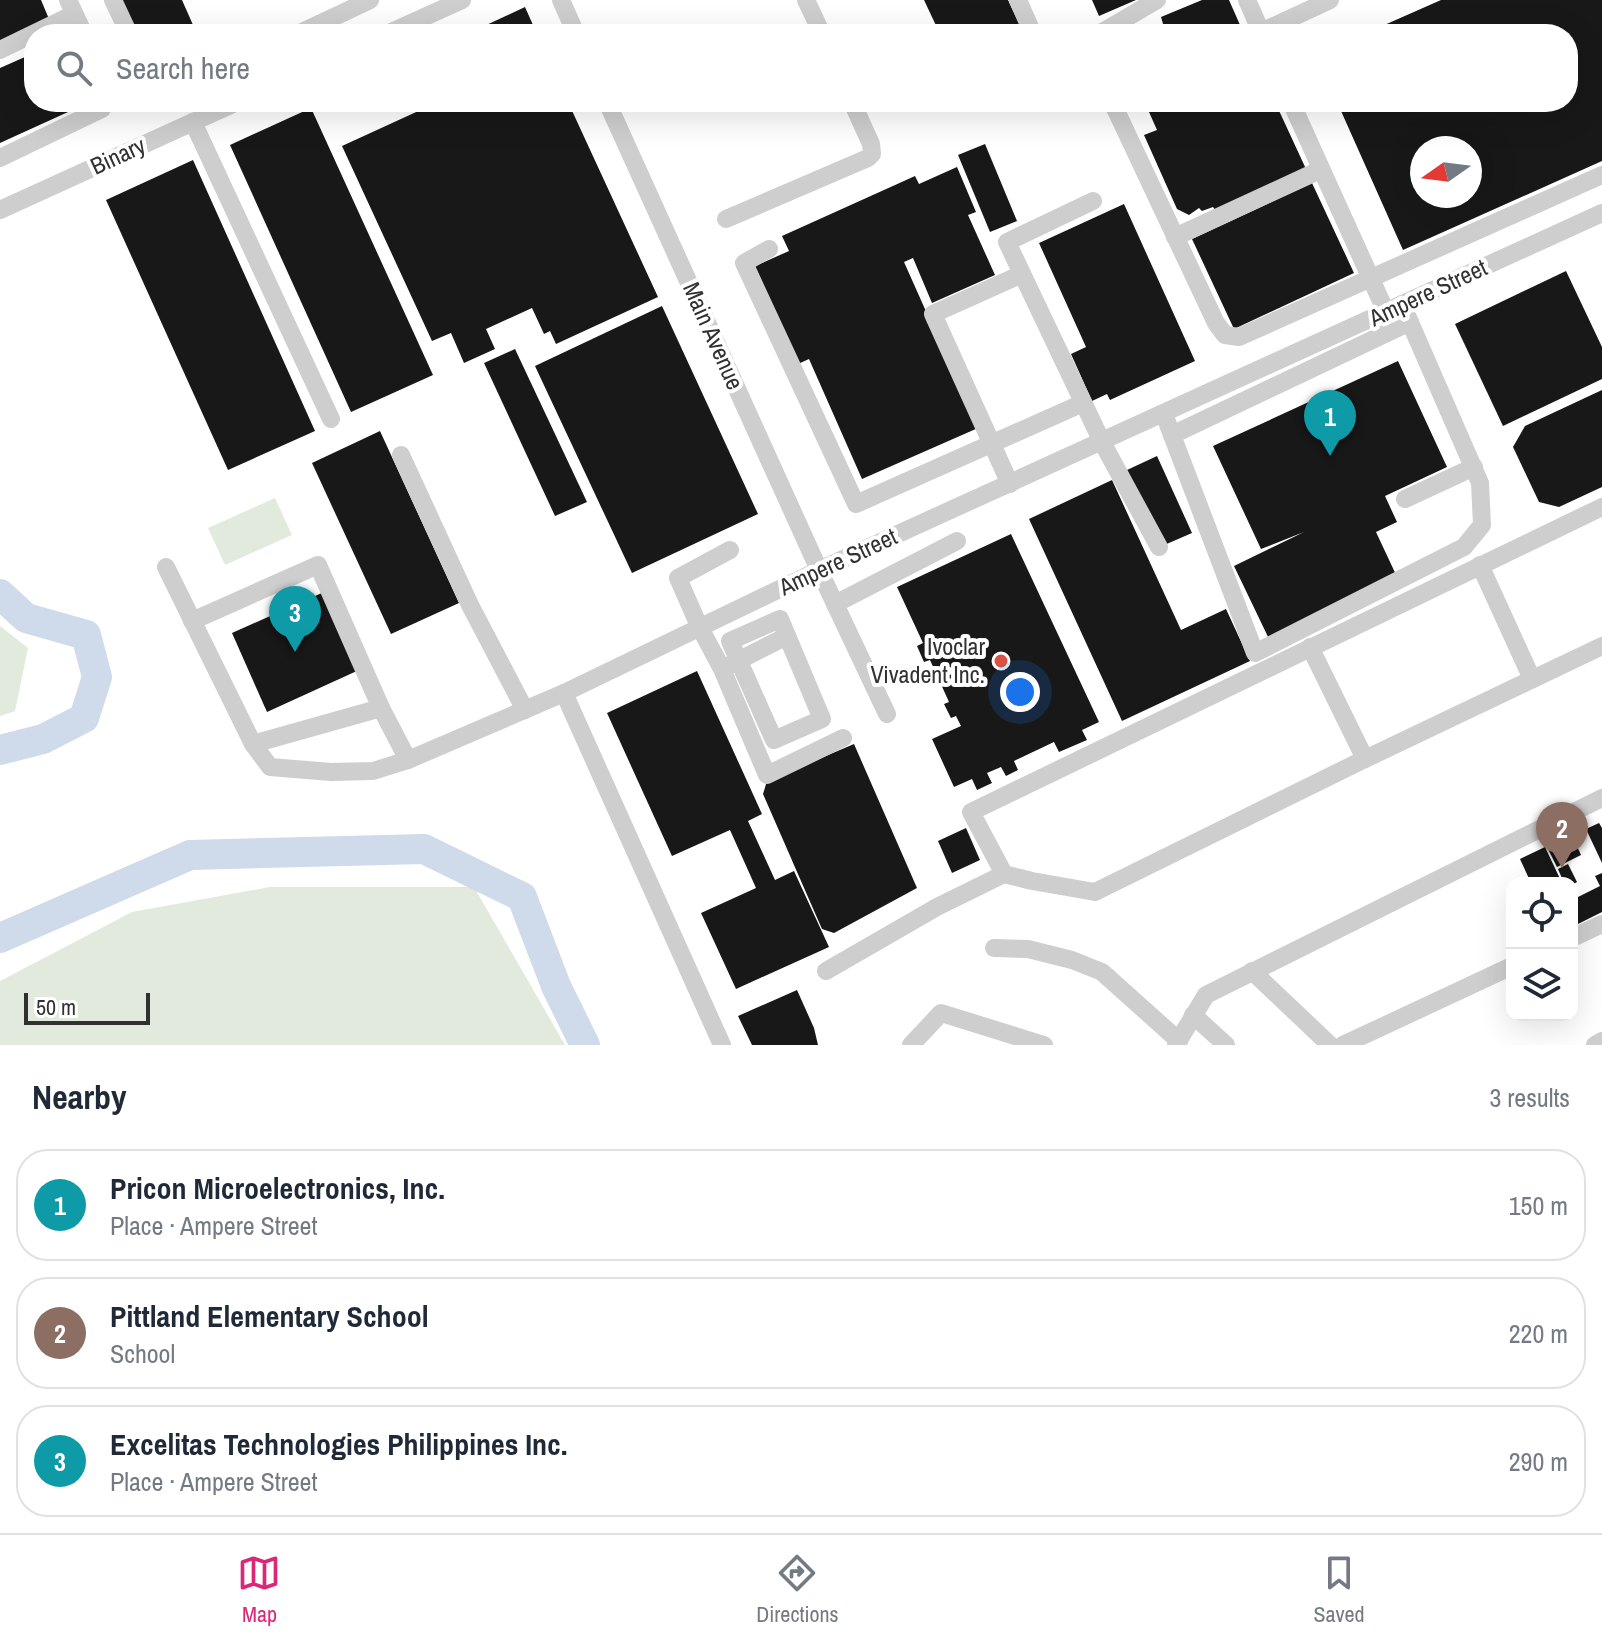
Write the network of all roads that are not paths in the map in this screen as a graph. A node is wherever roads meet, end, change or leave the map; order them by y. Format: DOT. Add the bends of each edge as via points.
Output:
graph roads {
  1 [pos="113,0"];
  2 [pos="370,0"];
  3 [pos="561,0"];
  4 [pos="806,0"];
  5 [pos="1018,0"];
  6 [pos="1247,0"];
  7 [pos="1330,0"];
  8 [pos="456,1"];
  9 [pos="1152,1"];
  10 [pos="71,7"];
  11 [pos="43,24"];
  12 [pos="124,24"];
  13 [pos="319,24"];
  14 [pos="408,24"];
  15 [pos="572,24"];
  16 [pos="817,24"];
  17 [pos="1029,24"];
  18 [pos="1115,24"];
  19 [pos="1257,24"];
  20 [pos="1280,24"];
  21 [pos="24,35"];
  22 [pos="0,50"];
  23 [pos="96,112"];
  24 [pos="215,112"];
  25 [pos="612,112"];
  26 [pos="857,112"];
  27 [pos="1117,112"];
  28 [pos="1295,112"];
  29 [pos="193,122"];
  30 [pos="0,158"];
  31 [pos="1320,170"];
  32 [pos="1602,175"];
  33 [pos="1093,201"];
  34 [pos="0,210"];
  35 [pos="1602,213"];
  36 [pos="726,219"];
  37 [pos="1175,237"];
  38 [pos="769,249"];
  39 [pos="1022,274"];
  40 [pos="1370,277"];
  41 [pos="1394,308"];
  42 [pos="1410,322"];
  43 [pos="1083,403"];
  44 [pos="1164,414"];
  45 [pos="331,419"];
  46 [pos="1172,435"];
  47 [pos="1102,442"];
  48 [pos="991,444"];
  49 [pos="401,455"];
  50 [pos="1474,467"];
  51 [pos="1010,484"];
  52 [pos="1405,499"];
  53 [pos="1602,507"];
  54 [pos="957,541"];
  55 [pos="1159,547"];
  56 [pos="730,550"];
  57 [pos="1480,565"];
  58 [pos="166,567"];
  59 [pos="819,570"];
  60 [pos="835,604"];
  61 [pos="192,621"];
  62 [pos="699,626"];
  63 [pos="1602,646"];
  64 [pos="1310,647"];
  65 [pos="730,665"];
  66 [pos="1532,679"];
  67 [pos="564,693"];
  68 [pos="381,708"];
  69 [pos="525,710"];
  70 [pos="887,714"];
  71 [pos="843,738"];
  72 [pos="253,744"];
  73 [pos="1365,759"];
  74 [pos="408,760"];
  75 [pos="1600,804"];
  76 [pos="1004,874"];
  77 [pos="1602,924"];
  78 [pos="1578,935"];
  79 [pos="994,948"];
  80 [pos="1506,969"];
  81 [pos="826,971"];
  82 [pos="1252,971"];
  83 [pos="1193,1015"];
  84 [pos="1602,1041"];
  85 [pos="1178,1043"];
  86 [pos="722,1045"];
  87 [pos="911,1045"];
  88 [pos="1044,1045"];
  89 [pos="1226,1045"];
  90 [pos="1330,1045"];
  91 [pos="1343,1045"];
  92 [pos="1595,1045"];
  1 -- 12 [label="street"];
  2 -- 13 [label="street"];
  3 -- 15 [label="street"];
  4 -- 16 [label="street"];
  5 -- 17 [label="street"];
  6 -- 19 [label="street"];
  7 -- 20 [label="street"];
  8 -- 14 [label="street"];
  9 -- 18 [label="street"];
  10 -- 11 [label="street"];
  21 -- 22 [label="street"];
  23 -- 30 [label="street"];
  24 -- 29 [label="street, Binary"];
  25 -- 59 [label="street, Main Avenue"];
  26 -- 36 [label="street" via="871,144 868,158"];
  27 -- 37 [label="street"];
  28 -- 31 [label="street"];
  29 -- 34 [label="street, Binary"];
  29 -- 45 [label="street"];
  31 -- 37 [label="street"];
  31 -- 40 [label="street"];
  32 -- 40 [label="street"];
  33 -- 39 [label="street" via="1007,242"];
  35 -- 41 [label="street, Ampere Street"];
  37 -- 40 [label="street" via="1225,335 1239,337"];
  38 -- 48 [label="street" via="744,263 856,504"];
  39 -- 43 [label="street"];
  39 -- 48 [label="street" via="933,314"];
  40 -- 41 [label="street"];
  41 -- 42 [label="street"];
  41 -- 44 [label="street, Ampere Street"];
  42 -- 46 [label="street"];
  42 -- 50 [label="street"];
  43 -- 47 [label="street"];
  43 -- 48 [label="street"];
  44 -- 46 [label="street"];
  44 -- 47 [label="street, Ampere Street"];
  46 -- 50 [label="street" via="1255,653 1464,547 1482,525"];
  47 -- 51 [label="street, Ampere Street"];
  47 -- 55 [label="street"];
  48 -- 51 [label="street"];
  49 -- 69 [label="street"];
  50 -- 52 [label="street"];
  51 -- 59 [label="street, Ampere Street"];
  53 -- 57 [label="street"];
  54 -- 60 [label="street"];
  56 -- 62 [label="street" via="678,578"];
  57 -- 64 [label="street"];
  57 -- 66 [label="street"];
  58 -- 61 [label="street, Ampere Street"];
  59 -- 60 [label="street, Main Avenue"];
  59 -- 62 [label="street, Ampere Street"];
  60 -- 70 [label="street, Main Avenue"];
  61 -- 68 [label="street" via="318,565"];
  61 -- 72 [label="street, Ampere Street"];
  62 -- 65 [label="street"];
  62 -- 67 [label="street, Ampere Street"];
  63 -- 66 [label="street"];
  64 -- 73 [label="street"];
  64 -- 76 [label="street" via="971,812"];
  65 -- 65 [label="street" via="787,636 822,719 774,740"];
  65 -- 71 [label="street" via="767,775"];
  66 -- 73 [label="street"];
  67 -- 69 [label="street, Ampere Street"];
  67 -- 86 [label="street"];
  68 -- 72 [label="street"];
  68 -- 74 [label="street"];
  69 -- 74 [label="street, Ampere Street"];
  72 -- 74 [label="street, Ampere Street" via="270,767 373,771"];
  73 -- 76 [label="street" via="1095,892"];
  75 -- 82 [label="street"];
  76 -- 81 [label="street"];
  77 -- 78 [label="street"];
  79 -- 85 [label="street" via="1028,949 1102,972"];
  80 -- 91 [label="street"];
  82 -- 83 [label="street" via="1206,995"];
  82 -- 90 [label="street"];
  83 -- 85 [label="street"];
  83 -- 89 [label="street"];
  84 -- 92 [label="street"];
  87 -- 88 [label="street" via="941,1013"];
}
